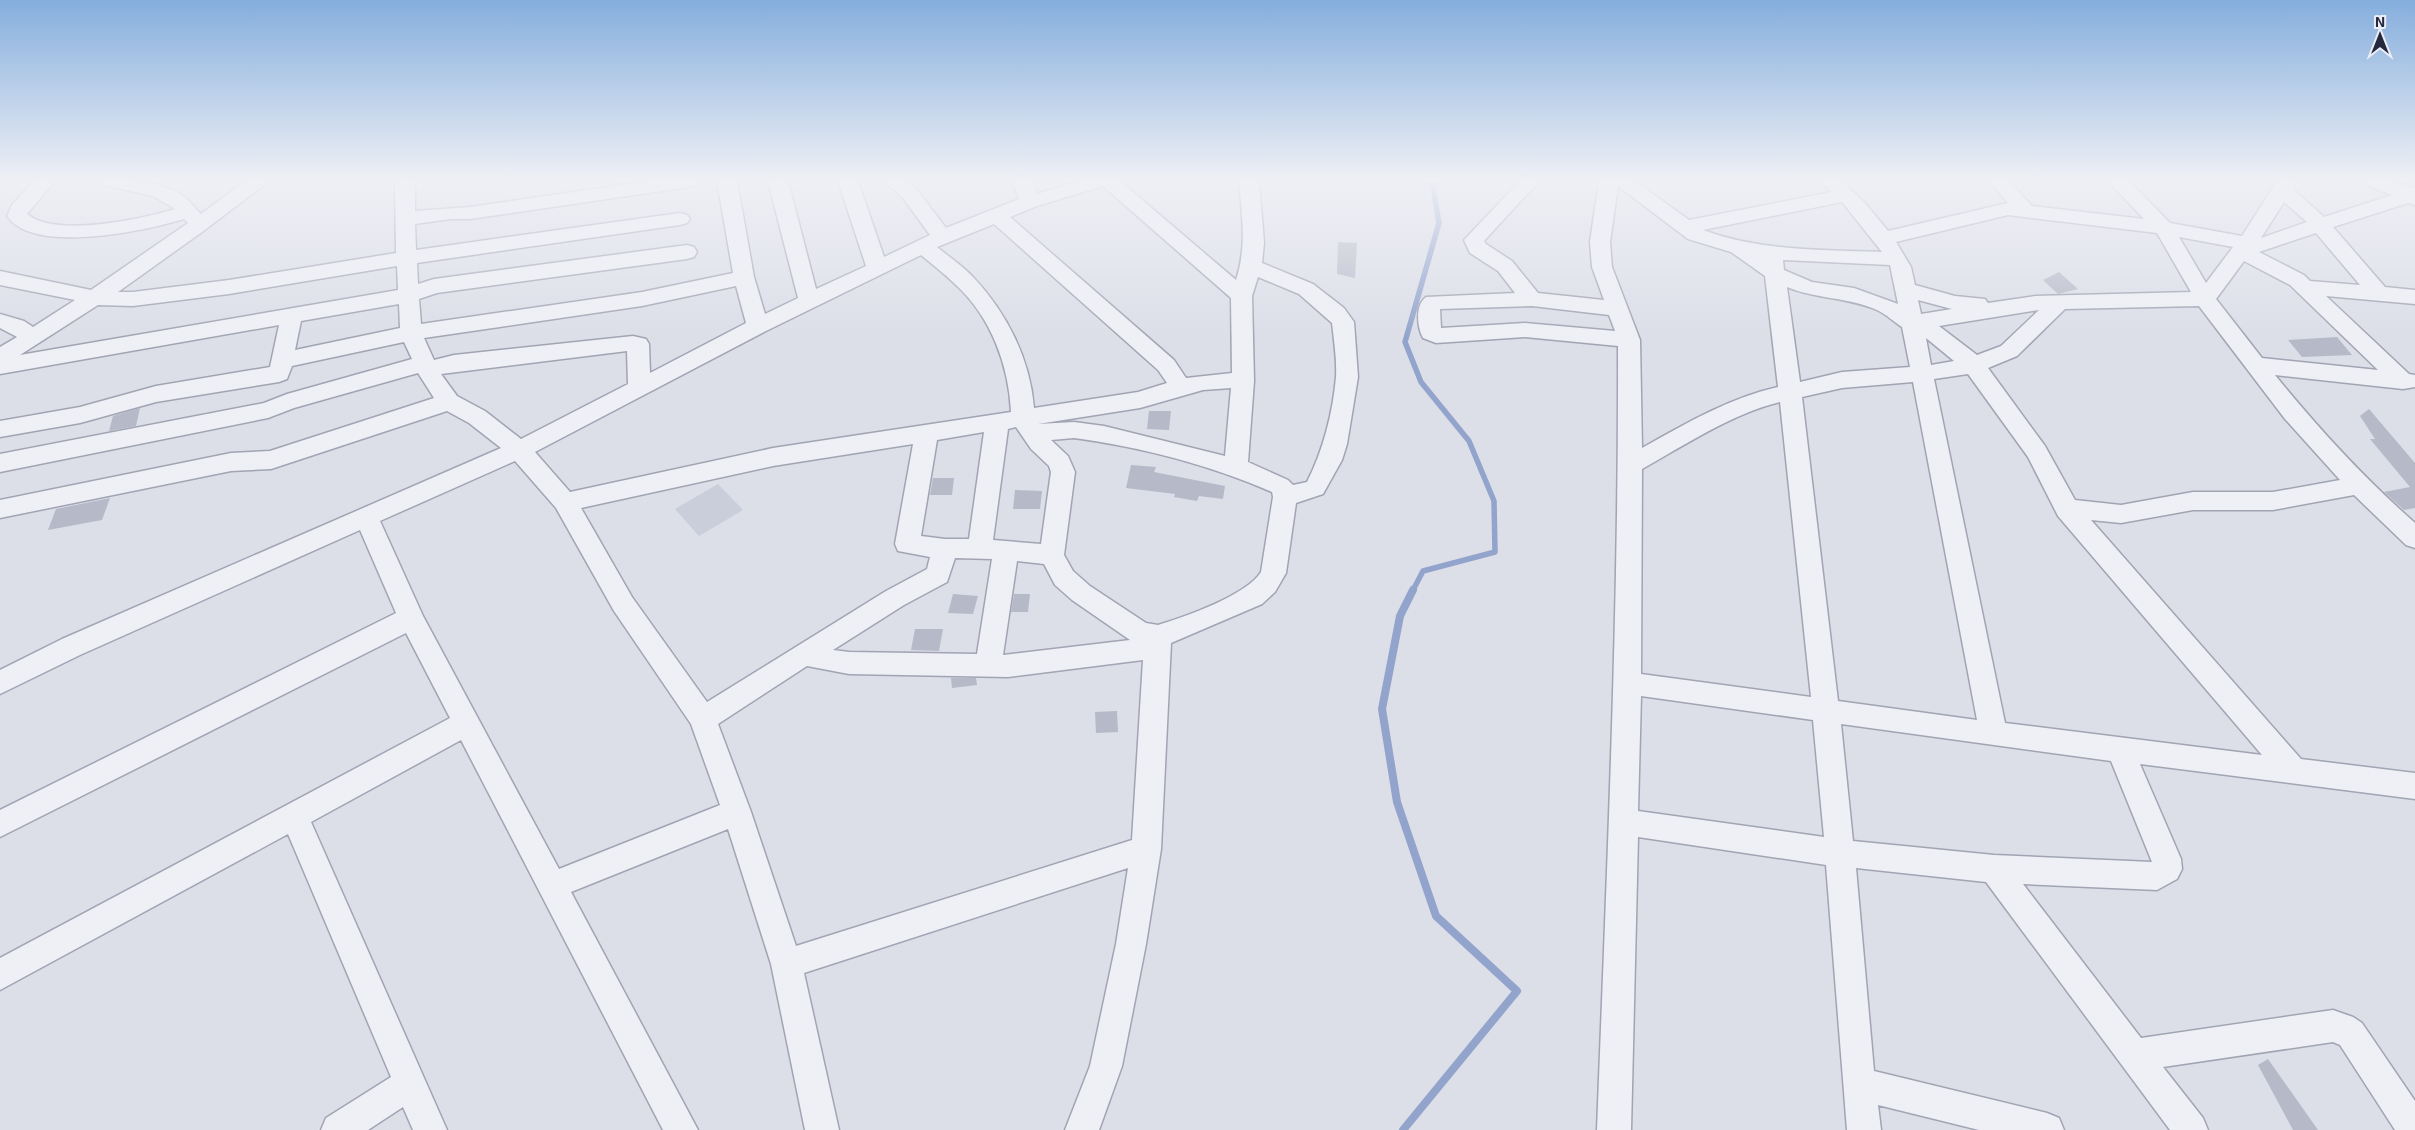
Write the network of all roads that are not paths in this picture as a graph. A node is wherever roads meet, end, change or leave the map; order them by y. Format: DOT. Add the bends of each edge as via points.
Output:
graph roads {
  1 [pos="175,234"];
  2 [pos="405,234"];
  3 [pos="576,234"];
  4 [pos="683,234"];
  5 [pos="736,234"];
  6 [pos="792,234"];
  7 [pos="866,234"];
  8 [pos="929,234"];
  9 [pos="953,234"];
  10 [pos="1017,234"];
  11 [pos="1170,234"];
  12 [pos="1253,234"];
  13 [pos="1480,234"];
  14 [pos="1601,234"];
  15 [pos="1697,234"];
  16 [pos="1878,234"];
  17 [pos="1903,234"];
  18 [pos="2167,234"];
  19 [pos="2188,234"];
  20 [pos="2253,234"];
  21 [pos="2290,234"];
  22 [pos="2327,234"];
  23 [pos="1882,239"];
  24 [pos="933,242"];
  25 [pos="2244,247"];
  26 [pos="687,252"];
  27 [pos="406,258"];
  28 [pos="1896,259"];
  29 [pos="1773,263"];
  30 [pos="1251,266"];
  31 [pos="877,268"];
  32 [pos="744,277"];
  33 [pos="0,278"];
  34 [pos="2304,287"];
  35 [pos="698,288"];
  36 [pos="1905,289"];
  37 [pos="2378,293"];
  38 [pos="408,295"];
  39 [pos="1241,296"];
  40 [pos="2415,297"];
  41 [pos="96,298"];
  42 [pos="1532,299"];
  43 [pos="2205,299"];
  44 [pos="809,301"];
  45 [pos="2060,302"];
  46 [pos="2023,305"];
  47 [pos="1617,309"];
  48 [pos="292,315"];
  49 [pos="0,321"];
  50 [pos="1911,323"];
  51 [pos="758,326"];
  52 [pos="411,333"];
  53 [pos="32,337"];
  54 [pos="1629,340"];
  55 [pos="0,357"];
  56 [pos="1974,365"];
  57 [pos="2258,365"];
  58 [pos="0,366"];
  59 [pos="426,366"];
  60 [pos="281,367"];
  61 [pos="1921,374"];
  62 [pos="1243,381"];
  63 [pos="2409,382"];
  64 [pos="1180,386"];
  65 [pos="639,387"];
  66 [pos="1789,392"];
  67 [pos="449,402"];
  68 [pos="268,410"];
  69 [pos="996,423"];
  70 [pos="1027,426"];
  71 [pos="0,429"];
  72 [pos="926,434"];
  73 [pos="519,450"];
  74 [pos="0,463"];
  75 [pos="1630,465"];
  76 [pos="1236,466"];
  77 [pos="2358,485"];
  78 [pos="1285,497"];
  79 [pos="564,502"];
  80 [pos="2067,509"];
  81 [pos="0,510"];
  82 [pos="367,518"];
  83 [pos="2415,538"];
  84 [pos="980,548"];
  85 [pos="945,549"];
  86 [pos="1006,551"];
  87 [pos="1052,555"];
  88 [pos="411,618"];
  89 [pos="1158,641"];
  90 [pos="804,654"];
  91 [pos="988,665"];
  92 [pos="0,682"];
  93 [pos="1628,683"];
  94 [pos="1826,711"];
  95 [pos="703,719"];
  96 [pos="465,724"];
  97 [pos="1993,734"];
  98 [pos="2120,750"];
  99 [pos="2293,771"];
  100 [pos="2415,786"];
  101 [pos="737,812"];
  102 [pos="295,817"];
  103 [pos="1622,822"];
  104 [pos="0,824"];
  105 [pos="1146,849"];
  106 [pos="1840,853"];
  107 [pos="1994,869"];
  108 [pos="551,886"];
  109 [pos="786,964"];
  110 [pos="0,975"];
  111 [pos="2134,1055"];
  112 [pos="410,1084"];
  113 [pos="1859,1084"];
  114 [pos="338,1130"];
  115 [pos="430,1130"];
  116 [pos="680,1130"];
  117 [pos="822,1130"];
  118 [pos="1082,1130"];
  119 [pos="1614,1130"];
  120 [pos="1864,1130"];
  121 [pos="2047,1130"];
  122 [pos="2191,1130"];
  123 [pos="2415,1130"];
  1 -- 41 [label="street"];
  2 -- 27 [label="street"];
  3 -- 27 [label="street"];
  4 -- 26 [label="street"];
  5 -- 32 [label="street"];
  6 -- 44 [label="street"];
  7 -- 31 [label="street"];
  8 -- 24 [label="street"];
  9 -- 24 [label="street"];
  10 -- 64 [label="street" via="1166,365"];
  11 -- 39 [label="street"];
  12 -- 30 [label="street"];
  13 -- 42 [label="street" via="1474,240 1478,248 1506,266"];
  14 -- 47 [label="street" via="1602,268"];
  15 -- 29 [label="street" via="1736,246"];
  16 -- 23 [label="street"];
  17 -- 23 [label="street"];
  18 -- 43 [label="street"];
  19 -- 25 [label="street"];
  20 -- 25 [label="street"];
  21 -- 25 [label="street"];
  22 -- 37 [label="street"];
  23 -- 28 [label="street"];
  24 -- 31 [label="street"];
  24 -- 70 [label="street" via="987,308 1011,351"];
  25 -- 34 [label="street"];
  25 -- 43 [label="street"];
  26 -- 35 [label="street"];
  26 -- 38 [label="street" via="434,286"];
  27 -- 38 [label="street"];
  27 -- 41 [label="street" via="133,299"];
  28 -- 29 [label="street"];
  28 -- 36 [label="street"];
  29 -- 50 [label="street" via="1808,288 1854,295 1885,305"];
  29 -- 66 [label="street"];
  30 -- 39 [label="street"];
  30 -- 78 [label="street" via="1306,288 1343,322 1347,377 1330,460 1315,488"];
  31 -- 44 [label="street"];
  32 -- 35 [label="street"];
  32 -- 51 [label="street"];
  33 -- 41 [label="street"];
  34 -- 37 [label="street"];
  34 -- 63 [label="street"];
  35 -- 52 [label="street" via="568,311"];
  36 -- 46 [label="street" via="1955,304"];
  36 -- 50 [label="street"];
  37 -- 40 [label="street"];
  38 -- 48 [label="street"];
  38 -- 52 [label="street"];
  39 -- 62 [label="street"];
  41 -- 53 [label="street"];
  42 -- 47 [label="street"];
  42 -- 54 [label="street" via="1433,302 1428,315 1431,333 1436,336 1525,330"];
  43 -- 45 [label="street"];
  43 -- 57 [label="street"];
  44 -- 51 [label="street"];
  45 -- 46 [label="street"];
  45 -- 56 [label="street" via="2009,351"];
  46 -- 50 [label="street"];
  47 -- 54 [label="street"];
  48 -- 58 [label="street"];
  48 -- 60 [label="street"];
  49 -- 53 [label="street" via="16,326"];
  50 -- 56 [label="street" via="1926,327"];
  50 -- 61 [label="street"];
  51 -- 65 [label="street"];
  52 -- 59 [label="street"];
  52 -- 60 [label="street"];
  53 -- 55 [label="street"];
  54 -- 75 [label="street"];
  56 -- 61 [label="street"];
  56 -- 80 [label="street" via="2037,452"];
  57 -- 63 [label="street"];
  57 -- 77 [label="street" via="2294,413"];
  59 -- 65 [label="street" via="633,343 638,344"];
  59 -- 67 [label="street" via="430,377"];
  59 -- 68 [label="street" via="287,402"];
  60 -- 68 [label="street"];
  60 -- 71 [label="street" via="156,394 80,415"];
  61 -- 66 [label="street" via="1842,380"];
  61 -- 97 [label="street"];
  62 -- 64 [label="street" via="1206,380"];
  62 -- 76 [label="street"];
  64 -- 70 [label="street" via="1140,400"];
  65 -- 73 [label="street"];
  66 -- 75 [label="street" via="1755,400"];
  66 -- 94 [label="street"];
  67 -- 73 [label="street" via="477,417"];
  67 -- 81 [label="street" via="271,460 231,462"];
  68 -- 74 [label="street"];
  69 -- 70 [label="street"];
  69 -- 72 [label="street"];
  69 -- 84 [label="street"];
  70 -- 76 [label="street" via="1089,431"];
  70 -- 87 [label="street" via="1039,443 1060,462 1063,472"];
  72 -- 79 [label="street" via="773,457"];
  72 -- 85 [label="street" via="906,540 910,546"];
  73 -- 79 [label="street"];
  73 -- 82 [label="street"];
  75 -- 93 [label="street"];
  76 -- 78 [label="street" via="1280,486"];
  77 -- 80 [label="street" via="2272,501 2193,501 2121,514"];
  77 -- 83 [label="street"];
  78 -- 89 [label="street" via="1273,573 1266,585 1253,597"];
  79 -- 95 [label="street" via="623,604"];
  80 -- 99 [label="street"];
  82 -- 88 [label="street"];
  82 -- 92 [label="street"];
  84 -- 85 [label="street"];
  84 -- 86 [label="street"];
  85 -- 90 [label="street" via="938,575"];
  86 -- 87 [label="street"];
  86 -- 91 [label="street"];
  87 -- 89 [label="street" via="1064,578 1082,593"];
  88 -- 96 [label="street"];
  88 -- 104 [label="street"];
  89 -- 91 [label="street" via="1032,663"];
  89 -- 105 [label="street"];
  90 -- 91 [label="street" via="849,663"];
  90 -- 95 [label="street"];
  93 -- 94 [label="street"];
  93 -- 103 [label="street"];
  94 -- 97 [label="street"];
  94 -- 106 [label="street"];
  95 -- 101 [label="street"];
  96 -- 102 [label="street"];
  96 -- 108 [label="street"];
  97 -- 98 [label="street"];
  98 -- 99 [label="street"];
  98 -- 107 [label="street" via="2166,858 2167,869 2157,876"];
  99 -- 100 [label="street"];
  101 -- 108 [label="street"];
  101 -- 109 [label="street"];
  102 -- 110 [label="street"];
  102 -- 112 [label="street"];
  103 -- 106 [label="street"];
  103 -- 119 [label="street"];
  105 -- 109 [label="street"];
  105 -- 118 [label="street" via="1106,1066"];
  106 -- 107 [label="street"];
  106 -- 113 [label="street"];
  107 -- 111 [label="street"];
  108 -- 116 [label="street"];
  109 -- 117 [label="street"];
  111 -- 122 [label="street"];
  111 -- 123 [label="street" via="2333,1026 2342,1028 2351,1034"];
  112 -- 114 [label="street"];
  112 -- 115 [label="street"];
  113 -- 120 [label="street"];
  113 -- 121 [label="street"];
}
